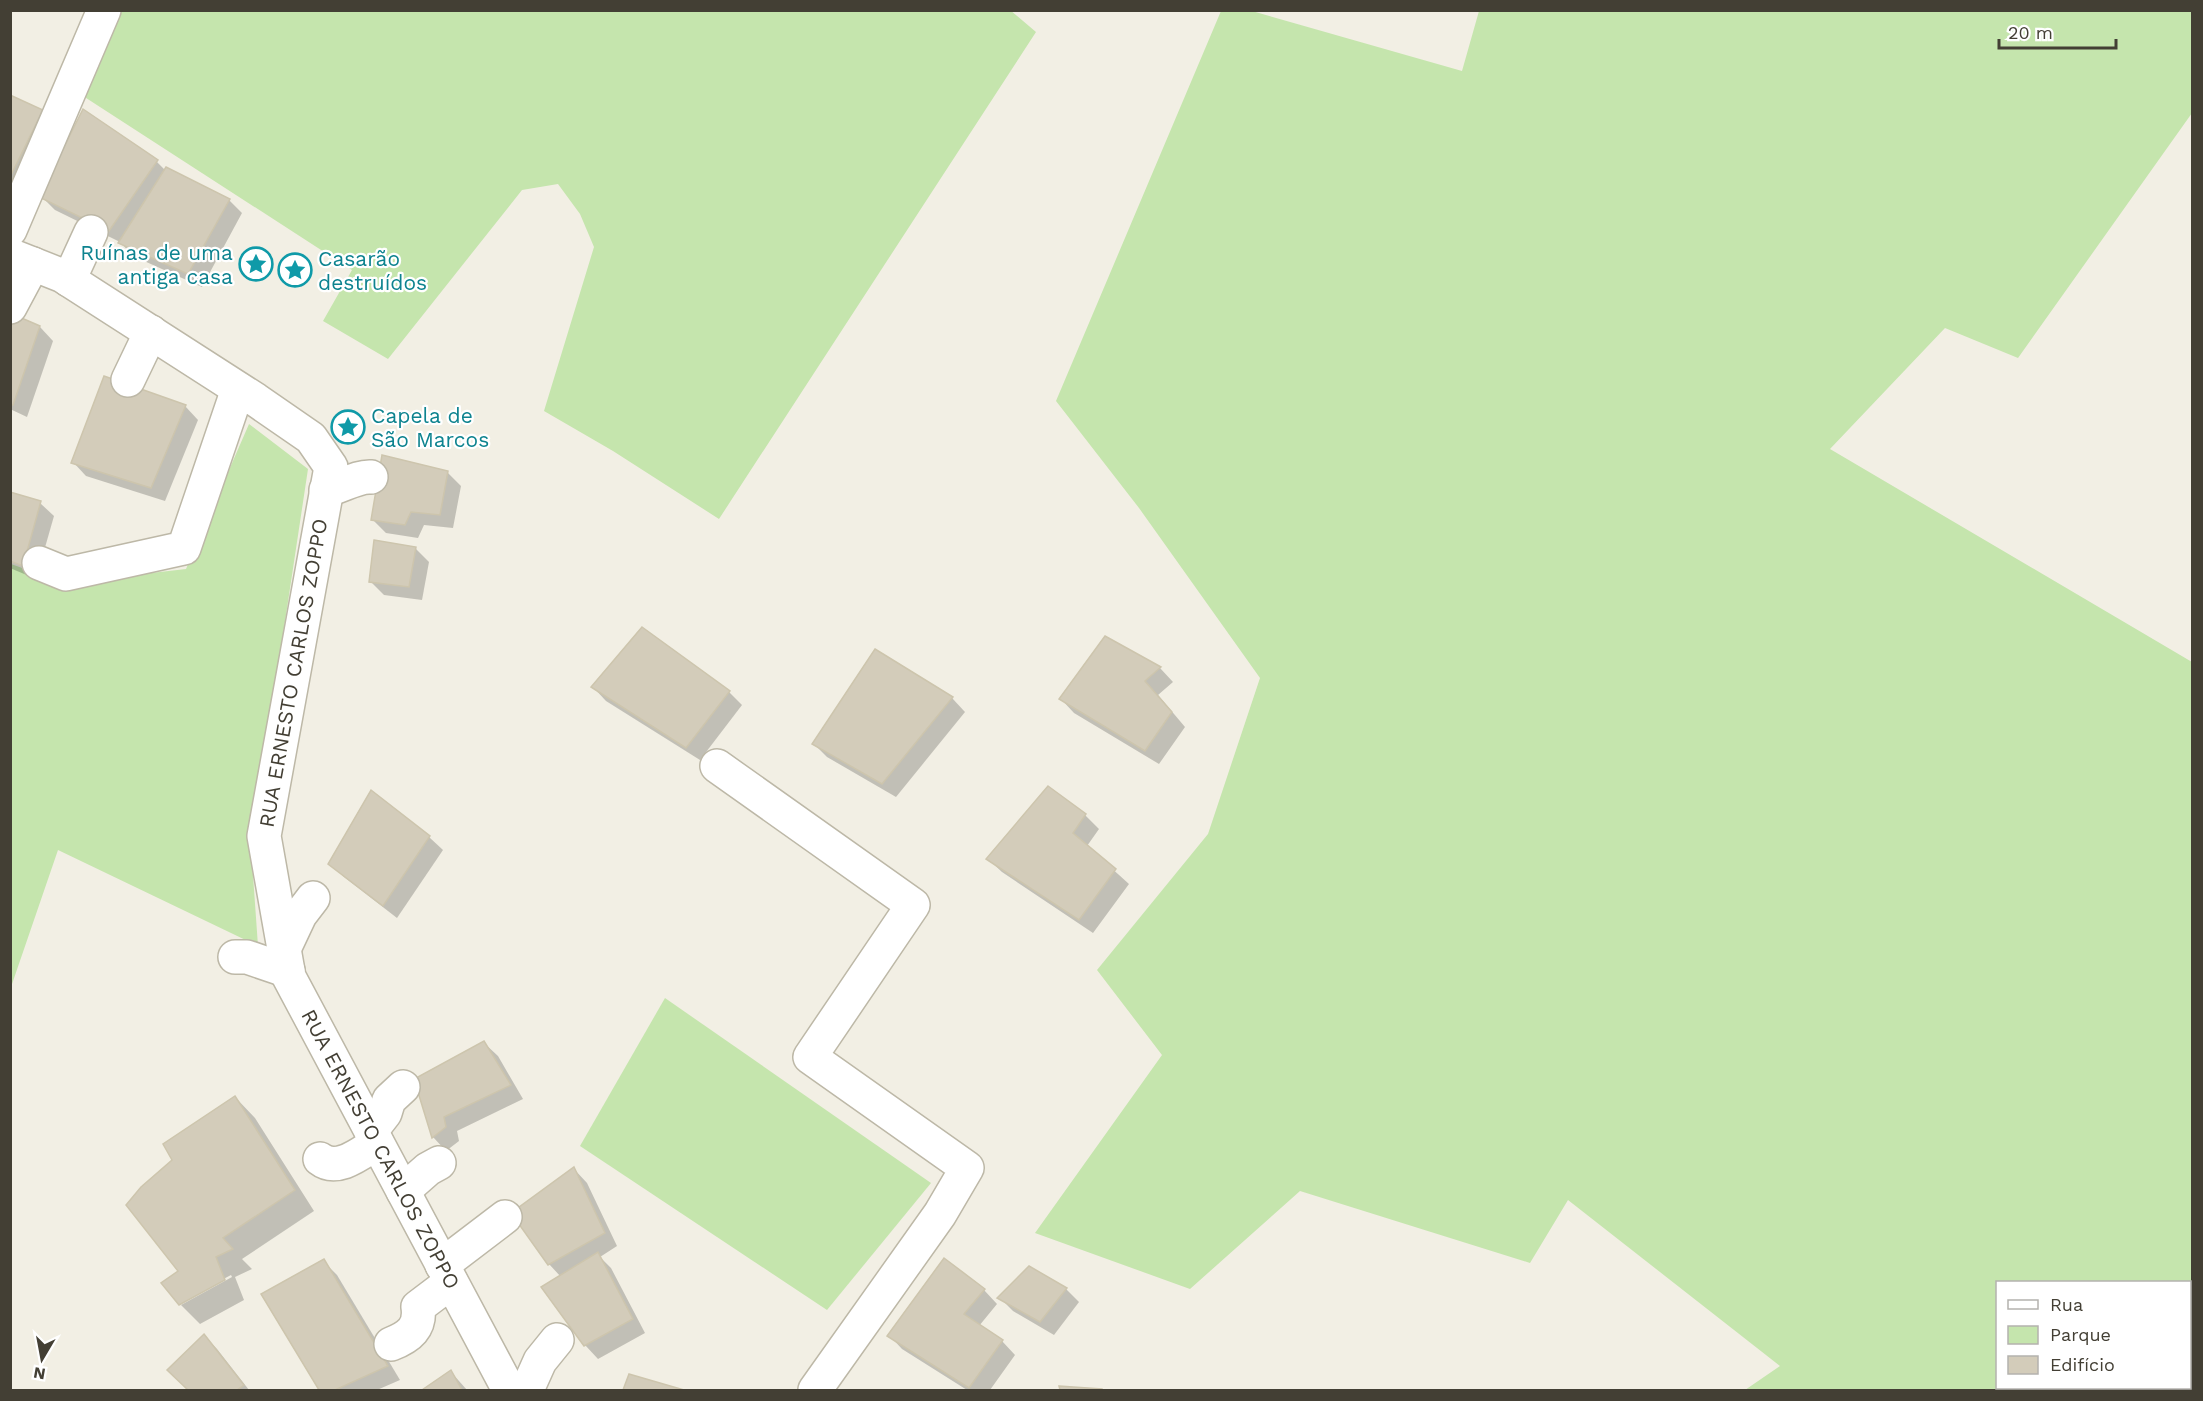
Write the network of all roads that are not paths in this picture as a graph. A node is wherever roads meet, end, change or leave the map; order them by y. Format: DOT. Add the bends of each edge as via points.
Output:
graph roads {
  1 [pos="104,10"];
  2 [pos="10,230"];
  3 [pos="91,232"];
  4 [pos="22,259"];
  5 [pos="69,280"];
  6 [pos="10,307"];
  7 [pos="151,332"];
  8 [pos="128,380"];
  9 [pos="238,389"];
  10 [pos="371,477"];
  11 [pos="326,490"];
  12 [pos="39,563"];
  13 [pos="717,766"];
  14 [pos="313,898"];
  15 [pos="235,957"];
  16 [pos="286,960"];
  17 [pos="403,1087"];
  18 [pos="374,1137"];
  19 [pos="320,1159"];
  20 [pos="439,1163"];
  21 [pos="403,1191"];
  22 [pos="505,1217"];
  23 [pos="447,1274"];
  24 [pos="556,1340"];
  25 [pos="391,1344"];
  26 [pos="509,1389"];
  27 [pos="815,1390"];
  1 -- 2 [label="street" via="52,108"];
  3 -- 5 [label="street"];
  4 -- 5 [label="street, RUA ERNESTO CARLOS ZOPPO"];
  4 -- 6 [label="street"];
  5 -- 7 [label="street, RUA ERNESTO CARLOS ZOPPO"];
  7 -- 8 [label="street"];
  7 -- 9 [label="street, RUA ERNESTO CARLOS ZOPPO"];
  9 -- 11 [label="street, RUA ERNESTO CARLOS ZOPPO" via="311,438 331,467"];
  9 -- 12 [label="street" via="184,548 66,574"];
  10 -- 11 [label="street"];
  11 -- 16 [label="street, RUA ERNESTO CARLOS ZOPPO" via="264,836"];
  13 -- 27 [label="street" via="913,905 810,1057 967,1168 940,1214"];
  14 -- 16 [label="street" via="300,915"];
  15 -- 16 [label="street"];
  16 -- 18 [label="street, RUA ERNESTO CARLOS ZOPPO" via="289,977"];
  17 -- 18 [label="street" via="389,1100"];
  18 -- 19 [label="street" via="338,1164 326,1164"];
  18 -- 21 [label="street, RUA ERNESTO CARLOS ZOPPO"];
  20 -- 21 [label="street"];
  21 -- 23 [label="street, RUA ERNESTO CARLOS ZOPPO"];
  22 -- 23 [label="street"];
  23 -- 25 [label="street" via="418,1307 419,1317 412,1332"];
  23 -- 26 [label="street, RUA ERNESTO CARLOS ZOPPO"];
  24 -- 26 [label="street"];
}
